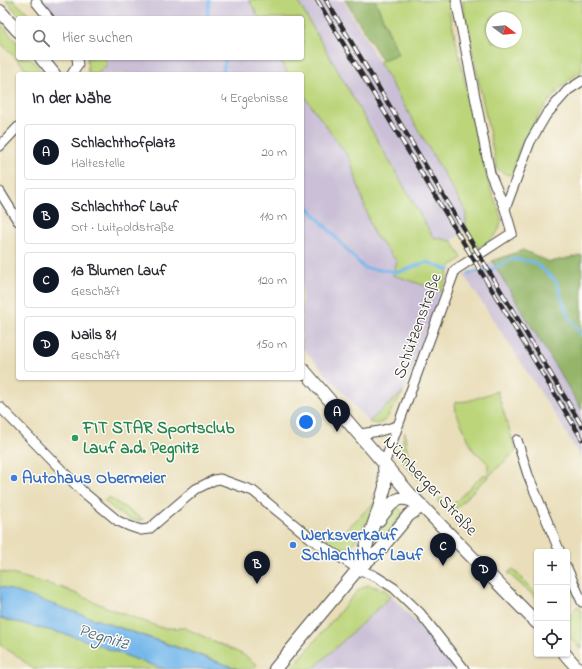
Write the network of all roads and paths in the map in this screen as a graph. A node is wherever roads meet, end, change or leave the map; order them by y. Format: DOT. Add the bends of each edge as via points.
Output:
graph roads {
  1 [pos="456,0"];
  2 [pos="36,2"];
  3 [pos="0,11"];
  4 [pos="48,16"];
  5 [pos="16,29"];
  6 [pos="43,60"];
  7 [pos="77,60"];
  8 [pos="52,72"];
  9 [pos="73,72"];
  10 [pos="582,82"];
  11 [pos="16,129"];
  12 [pos="0,146"];
  13 [pos="0,192"];
  14 [pos="506,209"];
  15 [pos="16,218"];
  16 [pos="304,370"];
  17 [pos="0,407"];
  18 [pos="397,426"];
  19 [pos="360,434"];
  20 [pos="517,440"];
  21 [pos="384,464"];
  22 [pos="422,506"];
  23 [pos="372,529"];
  24 [pos="559,549"];
  25 [pos="358,569"];
  26 [pos="570,575"];
  27 [pos="582,602"];
  28 [pos="535,621"];
  29 [pos="568,657"];
  30 [pos="274,669"];
  31 [pos="464,669"];
  32 [pos="578,669"];
  1 -- 14 [label="street" via="490,173"];
  2 -- 4 [label="street"];
  3 -- 5 [label="main road"];
  6 -- 8 [label="main road"];
  7 -- 9 [label="street" via="78,65"];
  10 -- 14 [label="street" via="568,90 546,115 530,142"];
  11 -- 12 [label="street"];
  13 -- 15 [label="street"];
  14 -- 18 [label="street, Schützenstraße" via="512,233 456,270"];
  16 -- 19 [label="main road, Nürnberger Straße"];
  17 -- 25 [label="street" via="82,491 118,521 129,526 141,530 149,529 196,489 220,479 253,491 313,540"];
  18 -- 19 [label="street"];
  18 -- 21 [label="street, Schützenstraße"];
  19 -- 21 [label="main road, Nürnberger Straße"];
  20 -- 24 [label="street" via="528,475"];
  21 -- 22 [label="main road, Nürnberger Straße"];
  21 -- 23 [label="main road" via="385,487"];
  22 -- 23 [label="main road" via="404,498 397,500 387,508"];
  22 -- 25 [label="main road" via="409,515 379,551"];
  22 -- 28 [label="main road, Nürnberger Straße"];
  23 -- 25 [label="main road"];
  25 -- 30 [label="main road"];
  25 -- 31 [label="street" via="394,588 420,613"];
  26 -- 27 [label="street"];
  29 -- 32 [label="main road"];
}
